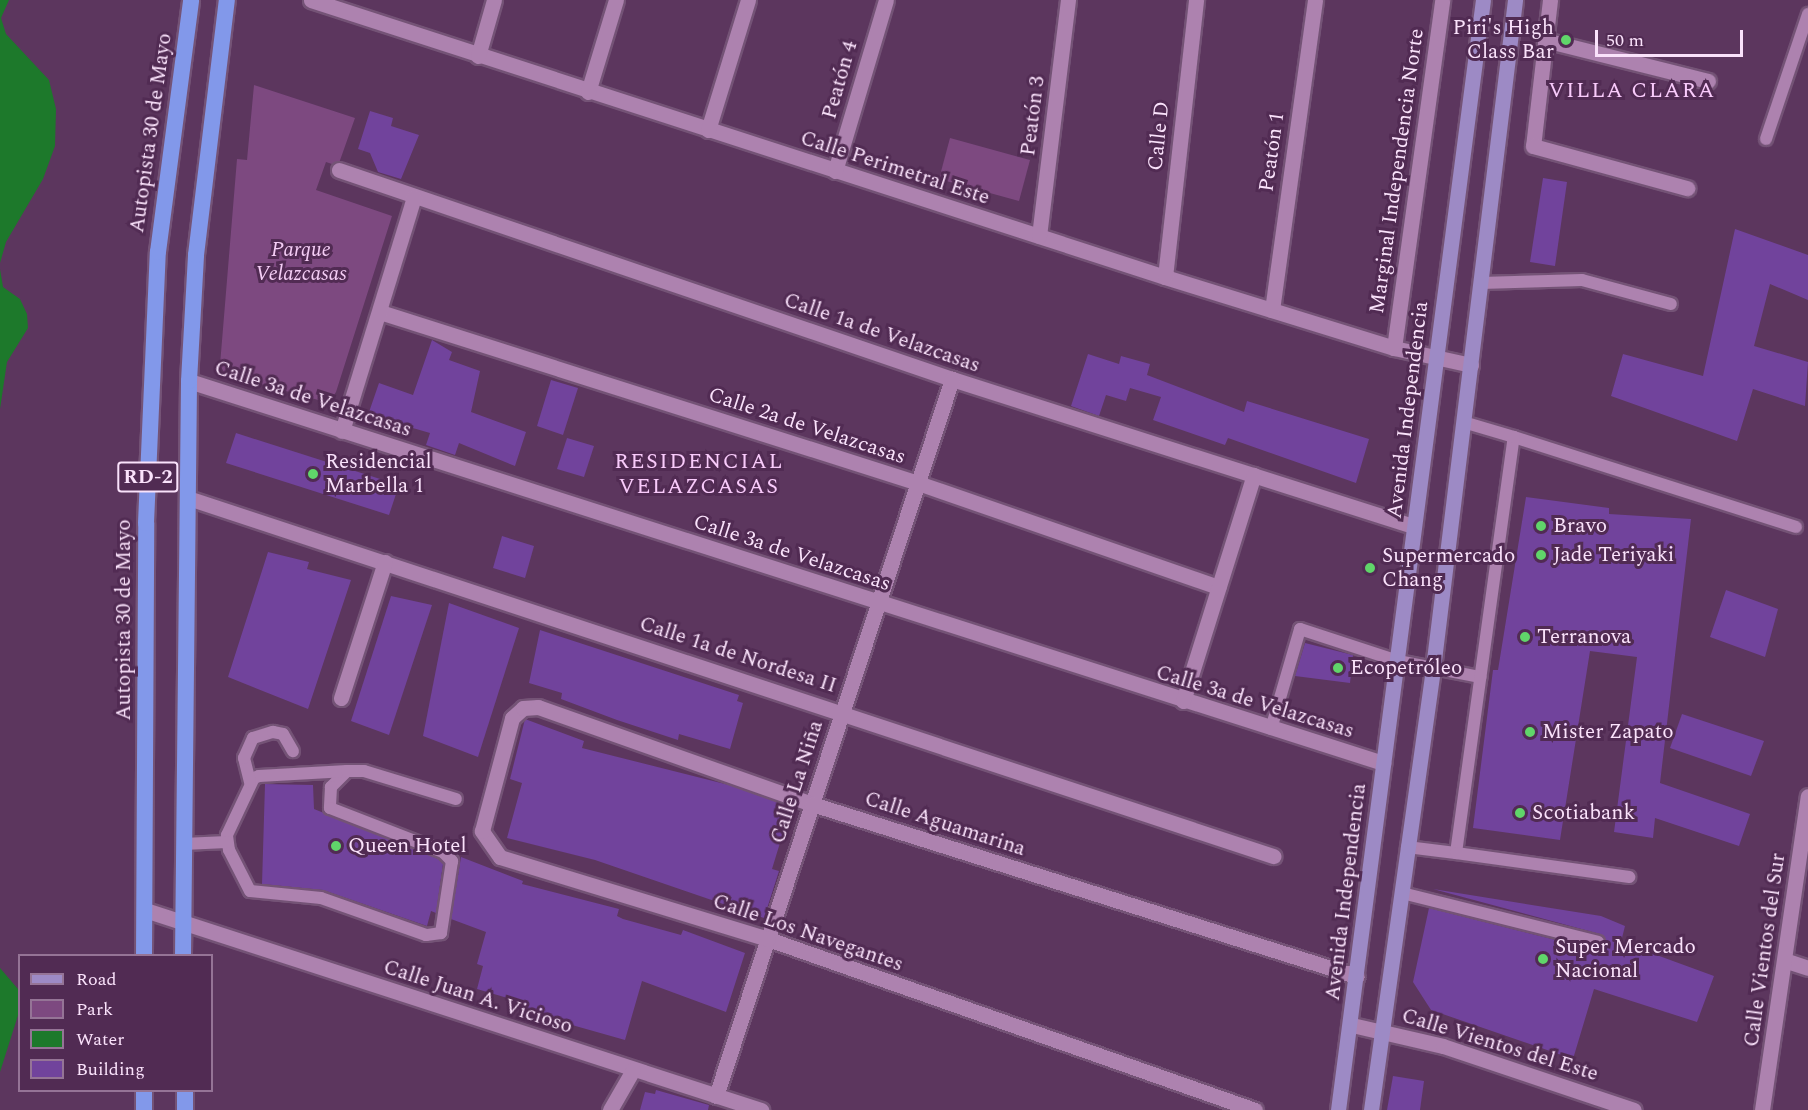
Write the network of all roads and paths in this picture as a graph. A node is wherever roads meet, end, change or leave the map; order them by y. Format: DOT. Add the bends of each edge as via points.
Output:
graph roads {
  1 [pos="191,0"];
  2 [pos="227,0"];
  3 [pos="310,0"];
  4 [pos="494,0"];
  5 [pos="616,0"];
  6 [pos="748,0"];
  7 [pos="886,0"];
  8 [pos="1068,0"];
  9 [pos="1196,0"];
  10 [pos="1315,0"];
  11 [pos="1442,0"];
  12 [pos="1483,0"];
  13 [pos="1515,0"];
  14 [pos="1551,0"];
  15 [pos="352,7"];
  16 [pos="1808,14"];
  17 [pos="1545,40"];
  18 [pos="478,56"];
  19 [pos="1708,81"];
  20 [pos="588,92"];
  21 [pos="708,130"];
  22 [pos="1766,139"];
  23 [pos="339,170"];
  24 [pos="835,171"];
  25 [pos="1687,188"];
  26 [pos="414,197"];
  27 [pos="1040,236"];
  28 [pos="1165,277"];
  29 [pos="1481,283"];
  30 [pos="1671,304"];
  31 [pos="1272,310"];
  32 [pos="380,312"];
  33 [pos="1394,348"];
  34 [pos="1435,358"];
  35 [pos="1471,365"];
  36 [pos="952,379"];
  37 [pos="189,381"];
  38 [pos="1464,422"];
  39 [pos="342,430"];
  40 [pos="1514,437"];
  41 [pos="1254,475"];
  42 [pos="918,483"];
  43 [pos="188,498"];
  44 [pos="1414,526"];
  45 [pos="1796,527"];
  46 [pos="384,562"];
  47 [pos="1219,587"];
  48 [pos="879,602"];
  49 [pos="1398,661"];
  50 [pos="1433,668"];
  51 [pos="1480,678"];
  52 [pos="341,698"];
  53 [pos="1183,701"];
  54 [pos="524,708"];
  55 [pos="843,711"];
  56 [pos="1271,729"];
  57 [pos="293,751"];
  58 [pos="1383,764"];
  59 [pos="347,771"];
  60 [pos="250,782"];
  61 [pos="1808,796"];
  62 [pos="456,799"];
  63 [pos="812,804"];
  64 [pos="227,842"];
  65 [pos="183,844"];
  66 [pos="1407,847"];
  67 [pos="1456,853"];
  68 [pos="1273,856"];
  69 [pos="1629,877"];
  70 [pos="1402,893"];
  71 [pos="145,910"];
  72 [pos="182,922"];
  73 [pos="768,939"];
  74 [pos="1598,942"];
  75 [pos="144,954"];
  76 [pos="183,954"];
  77 [pos="1787,961"];
  78 [pos="1808,968"];
  79 [pos="1356,976"];
  80 [pos="1352,1025"];
  81 [pos="1382,1030"];
  82 [pos="633,1070"];
  83 [pos="144,1092"];
  84 [pos="185,1092"];
  85 [pos="716,1096"];
  86 [pos="144,1110"];
  87 [pos="185,1110"];
  88 [pos="610,1110"];
  89 [pos="761,1110"];
  90 [pos="1256,1110"];
  91 [pos="1338,1110"];
  92 [pos="1371,1110"];
  93 [pos="1634,1110"];
  94 [pos="1762,1110"];
  1 -- 71 [label="highway, Autopista 30 de Mayo / RD-2" via="158,252 146,523"];
  2 -- 37 [label="highway, RD-2" via="196,255"];
  3 -- 15 [label="street, Calle Perimetral Este"];
  4 -- 18 [label="street"];
  5 -- 20 [label="street"];
  6 -- 21 [label="street"];
  7 -- 24 [label="street, Peatón 4"];
  8 -- 27 [label="street, Peatón 3"];
  9 -- 28 [label="street, Calle D"];
  10 -- 31 [label="street, Peatón 1"];
  11 -- 33 [label="street, Marginal Independencia Norte"];
  12 -- 34 [label="main road, Avenida Independencia"];
  13 -- 29 [label="main road"];
  14 -- 17 [label="street"];
  15 -- 18 [label="street, Calle Perimetral Este"];
  16 -- 22 [label="lane"];
  17 -- 19 [label="street"];
  17 -- 25 [label="street" via="1533,146"];
  18 -- 20 [label="street, Calle Perimetral Este"];
  20 -- 21 [label="street, Calle Perimetral Este"];
  21 -- 24 [label="street, Calle Perimetral Este"];
  23 -- 26 [label="street, Calle 1a de Velazcasas"];
  24 -- 27 [label="street, Calle Perimetral Este"];
  26 -- 32 [label="street"];
  26 -- 36 [label="street, Calle 1a de Velazcasas"];
  27 -- 28 [label="street, Calle Perimetral Este"];
  28 -- 31 [label="street, Calle Perimetral Este"];
  29 -- 30 [label="lane" via="1582,280"];
  29 -- 35 [label="main road"];
  31 -- 33 [label="street, Calle Perimetral Este"];
  32 -- 39 [label="street"];
  32 -- 42 [label="street, Calle 2a de Velazcasas"];
  33 -- 34 [label="street, Calle Perimetral Este"];
  34 -- 35 [label="street, Calle Perimetral Este"];
  34 -- 44 [label="main road, Avenida Independencia"];
  35 -- 38 [label="main road"];
  36 -- 41 [label="street, Calle 1a de Velazcasas"];
  36 -- 42 [label="street, Calle La Niña"];
  37 -- 39 [label="street, Calle 3a de Velazcasas"];
  37 -- 43 [label="highway, RD-2"];
  38 -- 40 [label="lane"];
  38 -- 50 [label="main road"];
  39 -- 48 [label="street, Calle 3a de Velazcasas"];
  40 -- 45 [label="lane"];
  40 -- 51 [label="lane"];
  41 -- 44 [label="street, Calle 1a de Velazcasas"];
  41 -- 47 [label="street"];
  42 -- 47 [label="street, Calle 2a de Velazcasas"];
  42 -- 48 [label="street, Calle La Niña"];
  43 -- 46 [label="street, Calle 1a de Nordesa II"];
  43 -- 65 [label="highway, RD-2"];
  44 -- 49 [label="main road, Avenida Independencia"];
  46 -- 52 [label="street"];
  46 -- 55 [label="street, Calle 1a de Nordesa II"];
  47 -- 53 [label="street"];
  48 -- 53 [label="street, Calle 3a de Velazcasas"];
  48 -- 55 [label="street, Calle La Niña"];
  49 -- 50 [label="lane"];
  49 -- 56 [label="lane" via="1300,629"];
  49 -- 58 [label="main road, Avenida Independencia"];
  50 -- 51 [label="lane"];
  50 -- 66 [label="main road"];
  51 -- 67 [label="lane"];
  53 -- 56 [label="street, Calle 3a de Velazcasas"];
  54 -- 63 [label="street, Calle Aguamarina" via="538,707"];
  54 -- 73 [label="street, Calle Los Navegantes" via="504,733 482,831 500,857"];
  55 -- 63 [label="street, Calle La Niña"];
  55 -- 68 [label="street, Calle 1a de Nordesa II"];
  56 -- 58 [label="street, Calle 3a de Velazcasas"];
  57 -- 60 [label="lane" via="283,734 273,732 253,738 244,758"];
  58 -- 79 [label="main road, Avenida Independencia"];
  59 -- 60 [label="lane" via="259,776"];
  59 -- 62 [label="lane" via="364,771"];
  59 -- 64 [label="lane" via="331,787 330,808 443,852 452,861 438,936 321,898 250,891"];
  60 -- 64 [label="lane"];
  61 -- 77 [label="street, Calle Vientos del Sur"];
  63 -- 73 [label="street, Calle La Niña"];
  63 -- 79 [label="street, Calle Aguamarina"];
  64 -- 65 [label="lane"];
  65 -- 72 [label="highway, RD-2"];
  66 -- 67 [label="lane"];
  66 -- 70 [label="main road"];
  67 -- 69 [label="lane"];
  70 -- 74 [label="lane"];
  70 -- 81 [label="main road"];
  71 -- 72 [label="street, Calle Juan A. Vicioso"];
  71 -- 75 [label="highway, Autopista 30 de Mayo / RD-2"];
  72 -- 76 [label="highway, RD-2"];
  72 -- 82 [label="street, Calle Juan A. Vicioso"];
  73 -- 85 [label="street, Calle La Niña"];
  73 -- 90 [label="street, Calle Los Navegantes"];
  77 -- 78 [label="street"];
  77 -- 94 [label="street, Calle Vientos del Sur"];
  79 -- 80 [label="main road, Avenida Independencia"];
  80 -- 81 [label="street, Calle Vientos del Este"];
  80 -- 91 [label="main road, Avenida Independencia"];
  81 -- 92 [label="main road"];
  81 -- 93 [label="street, Calle Vientos del Este"];
  82 -- 85 [label="street, Calle Juan A. Vicioso"];
  82 -- 88 [label="street"];
  83 -- 86 [label="highway"];
  84 -- 87 [label="highway"];
  85 -- 89 [label="street, Calle Juan A. Vicioso"];
}
